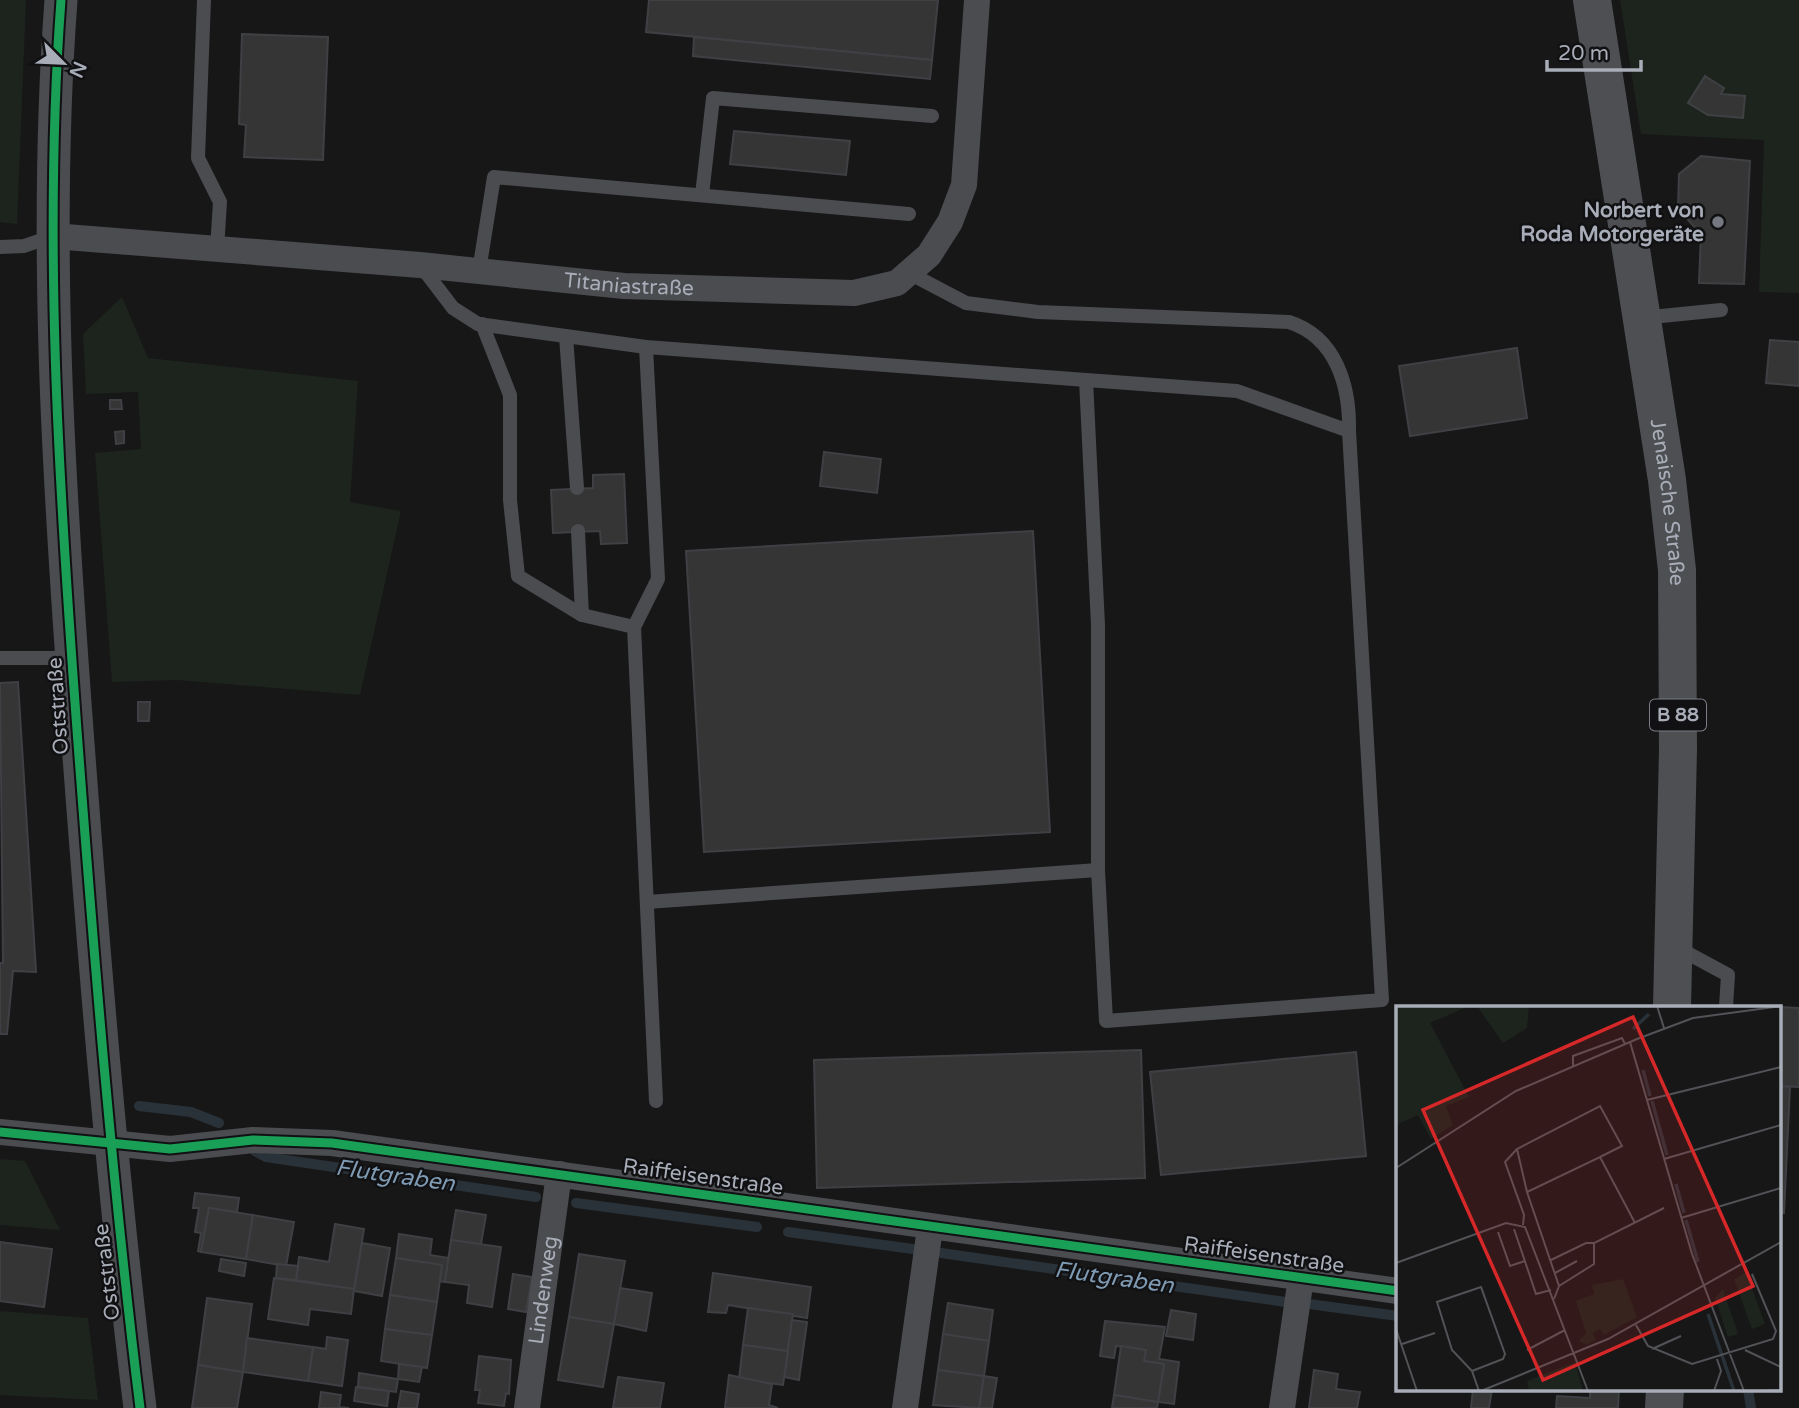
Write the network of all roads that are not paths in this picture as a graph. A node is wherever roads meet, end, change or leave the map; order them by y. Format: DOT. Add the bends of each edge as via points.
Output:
graph roads {
  1 [pos="61,0"];
  2 [pos="204,0"];
  3 [pos="977,0"];
  4 [pos="1592,0"];
  5 [pos="932,116"];
  6 [pos="702,195"];
  7 [pos="909,214"];
  8 [pos="52,236"];
  9 [pos="0,247"];
  10 [pos="217,249"];
  11 [pos="420,265"];
  12 [pos="479,271"];
  13 [pos="909,273"];
  14 [pos="1721,310"];
  15 [pos="1641,318"];
  16 [pos="482,324"];
  17 [pos="566,336"];
  18 [pos="646,347"];
  19 [pos="1086,380"];
  20 [pos="1349,431"];
  21 [pos="577,488"];
  22 [pos="578,531"];
  23 [pos="582,615"];
  24 [pos="634,627"];
  25 [pos="0,658"];
  26 [pos="72,658"];
  27 [pos="1098,870"];
  28 [pos="647,902"];
  29 [pos="1674,945"];
  30 [pos="1672,1006"];
  31 [pos="1726,1006"];
  32 [pos="656,1101"];
  33 [pos="0,1132"];
  34 [pos="110,1143"];
  35 [pos="559,1174"];
  36 [pos="930,1228"];
  37 [pos="1301,1278"];
  38 [pos="1396,1291"];
  39 [pos="1665,1390"];
  40 [pos="140,1408"];
  41 [pos="527,1408"];
  42 [pos="905,1408"];
  43 [pos="1282,1408"];
  44 [pos="1664,1408"];
  1 -- 8 [label="street, Oststraße"];
  2 -- 10 [label="lane" via="198,158 220,202"];
  3 -- 13 [label="street, Titaniastraße" via="964,185 950,222 929,255"];
  4 -- 15 [label="main road, Jenaische Straße / B 88"];
  5 -- 6 [label="lane" via="713,98"];
  6 -- 7 [label="lane"];
  6 -- 12 [label="lane" via="494,177"];
  8 -- 9 [label="lane" via="24,246"];
  8 -- 10 [label="street, Titaniastraße"];
  8 -- 26 [label="street, Oststraße"];
  10 -- 11 [label="street, Titaniastraße"];
  11 -- 12 [label="street, Titaniastraße"];
  11 -- 16 [label="lane" via="453,308"];
  12 -- 13 [label="street, Titaniastraße" via="624,286 854,293 897,283"];
  13 -- 20 [label="lane" via="966,303 1038,312 1289,322 1306,327 1335,357 1350,404"];
  14 -- 15 [label="lane"];
  15 -- 29 [label="main road, Jenaische Straße / B 88" via="1677,570"];
  16 -- 17 [label="lane"];
  16 -- 23 [label="lane" via="510,395 510,500 518,576"];
  17 -- 18 [label="lane"];
  17 -- 21 [label="lane"];
  18 -- 19 [label="lane"];
  18 -- 24 [label="lane" via="658,579"];
  19 -- 20 [label="lane" via="1237,391"];
  19 -- 27 [label="lane" via="1098,625"];
  20 -- 27 [label="lane" via="1382,1000 1106,1021"];
  22 -- 23 [label="lane"];
  23 -- 24 [label="lane"];
  24 -- 28 [label="lane"];
  25 -- 26 [label="lane"];
  26 -- 34 [label="street, Oststraße"];
  27 -- 28 [label="lane"];
  28 -- 32 [label="lane"];
  29 -- 30 [label="main road, Jenaische Straße / B 88"];
  29 -- 31 [label="lane" via="1728,975"];
  33 -- 34 [label="street, Raiffeisenstraße"];
  34 -- 35 [label="street, Raiffeisenstraße" via="170,1149 253,1140 332,1143"];
  34 -- 40 [label="street, Oststraße"];
  35 -- 36 [label="street, Raiffeisenstraße"];
  35 -- 41 [label="street, Lindenweg"];
  36 -- 37 [label="street, Raiffeisenstraße"];
  36 -- 42 [label="street"];
  37 -- 38 [label="street, Raiffeisenstraße"];
  37 -- 43 [label="street"];
  39 -- 44 [label="main road"];
}
